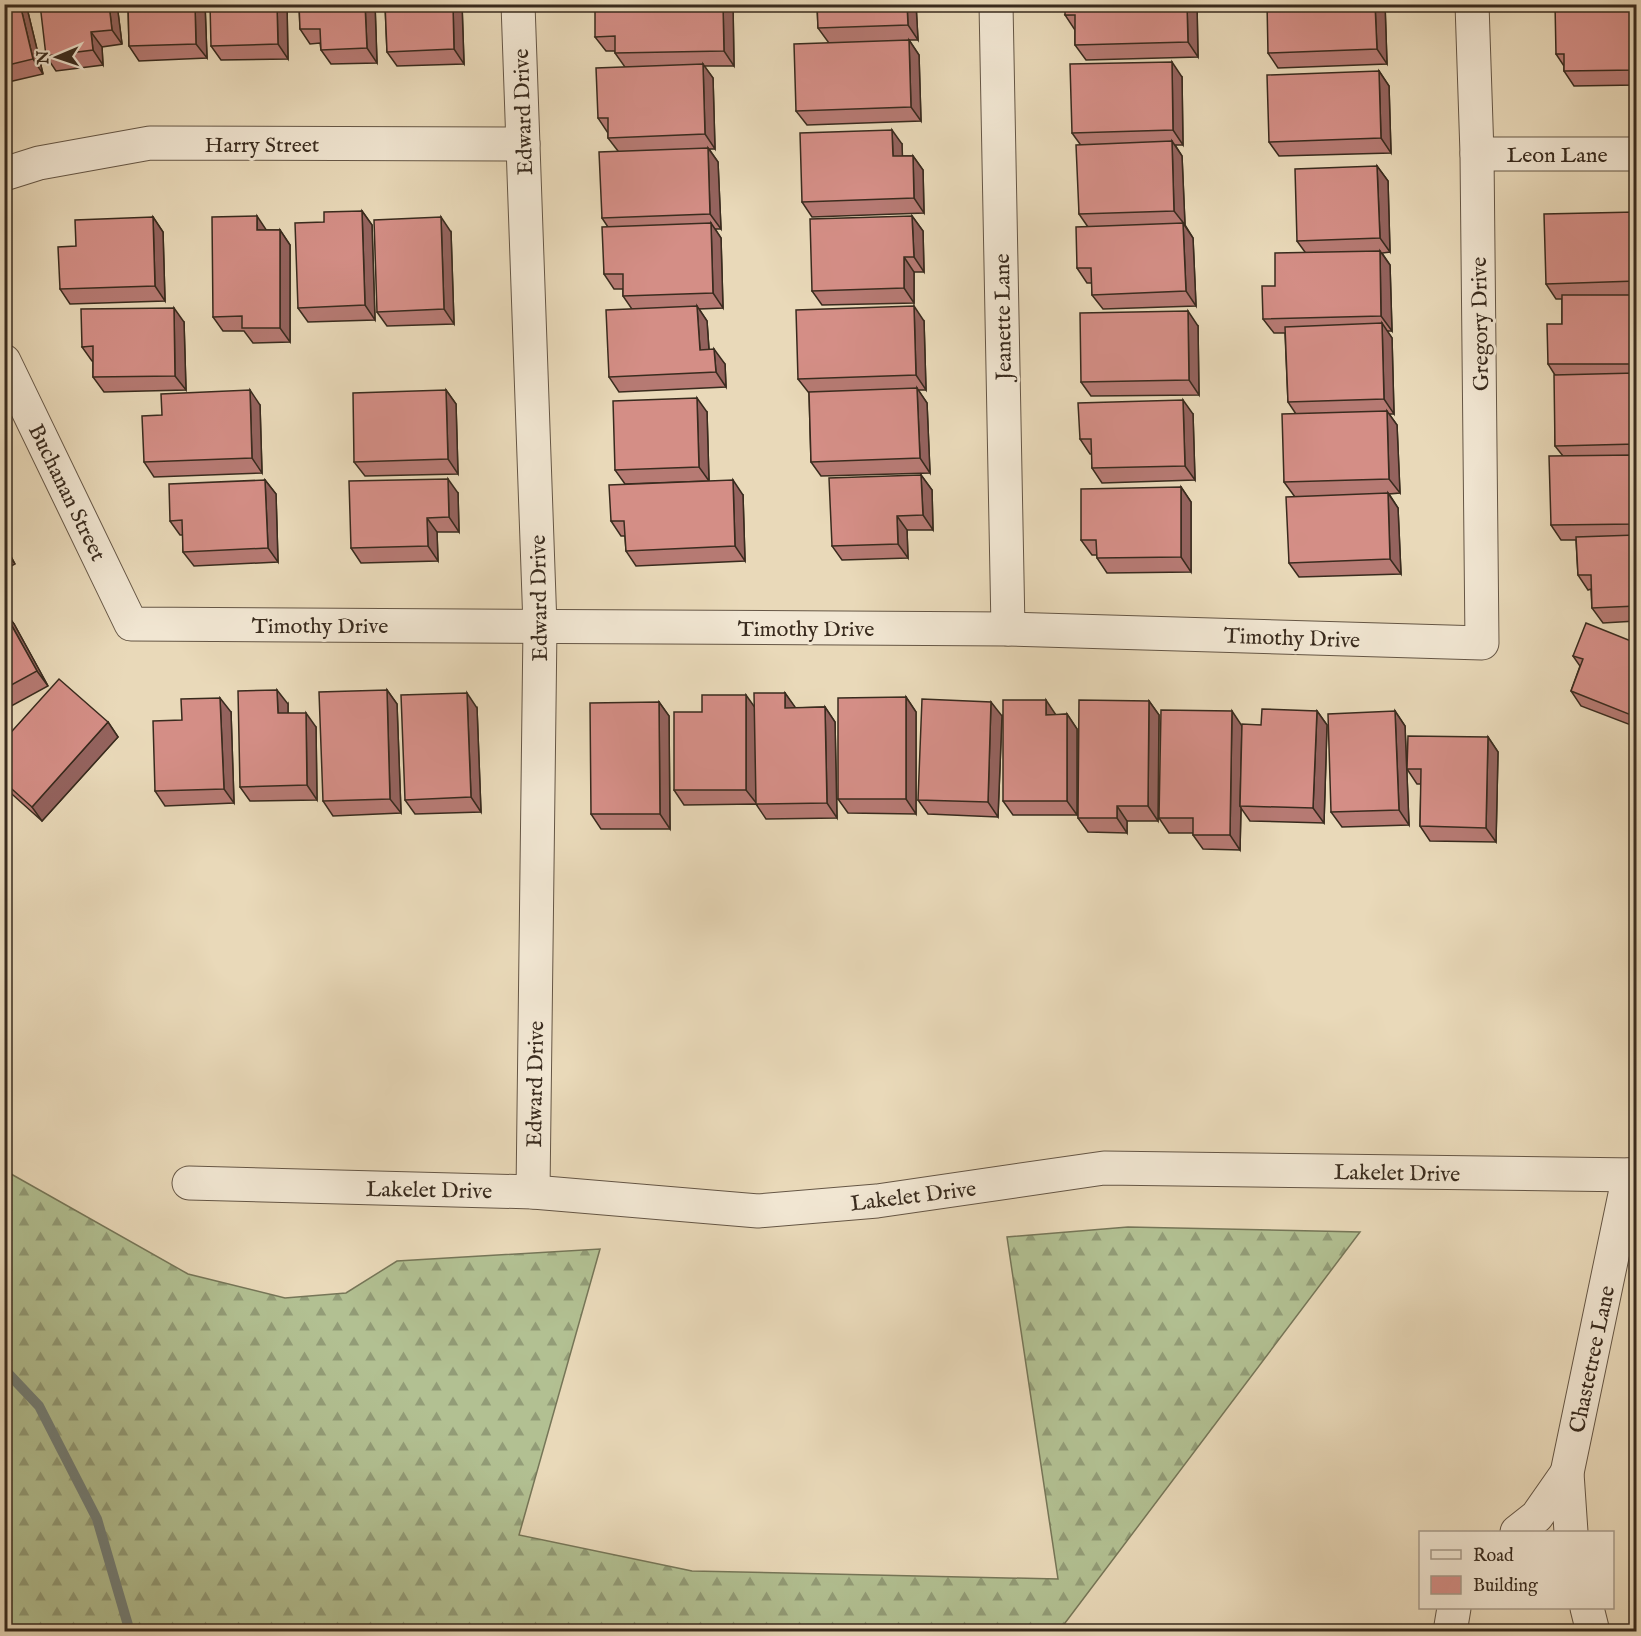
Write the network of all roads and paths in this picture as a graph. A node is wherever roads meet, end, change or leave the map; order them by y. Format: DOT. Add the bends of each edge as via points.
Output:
graph roads {
  1 [pos="518,4"];
  2 [pos="996,4"];
  3 [pos="1472,4"];
  4 [pos="523,144"];
  5 [pos="1477,154"];
  6 [pos="1636,154"];
  7 [pos="4,174"];
  8 [pos="4,361"];
  9 [pos="131,624"];
  10 [pos="540,626"];
  11 [pos="1008,629"];
  12 [pos="1482,643"];
  13 [pos="1633,1175"];
  14 [pos="189,1183"];
  15 [pos="533,1192"];
  16 [pos="1567,1473"];
  17 [pos="1519,1531"];
  18 [pos="1570,1531"];
  19 [pos="1455,1609"];
  20 [pos="1587,1609"];
  21 [pos="1450,1632"];
  22 [pos="1593,1632"];
  1 -- 4 [label="street, Edward Drive"];
  2 -- 11 [label="street, Jeanette Lane"];
  3 -- 5 [label="street, Gregory Drive"];
  4 -- 7 [label="street, Harry Street" via="150,143 39,163"];
  4 -- 10 [label="street, Edward Drive"];
  5 -- 6 [label="street, Leon Lane"];
  5 -- 12 [label="street, Gregory Drive"];
  8 -- 9 [label="street, Buchanan Street"];
  9 -- 10 [label="street, Timothy Drive"];
  10 -- 11 [label="street, Timothy Drive"];
  10 -- 15 [label="street, Edward Drive"];
  11 -- 12 [label="street, Timothy Drive"];
  13 -- 15 [label="street, Lakelet Drive" via="1104,1168 877,1201 758,1211"];
  13 -- 16 [label="street, Chastetree Lane"];
  14 -- 15 [label="street, Lakelet Drive"];
  16 -- 17 [label="street, Chastetree Lane" via="1537,1516"];
  16 -- 18 [label="street, Chastetree Lane"];
  19 -- 21 [label="street"];
  20 -- 22 [label="street"];
}
